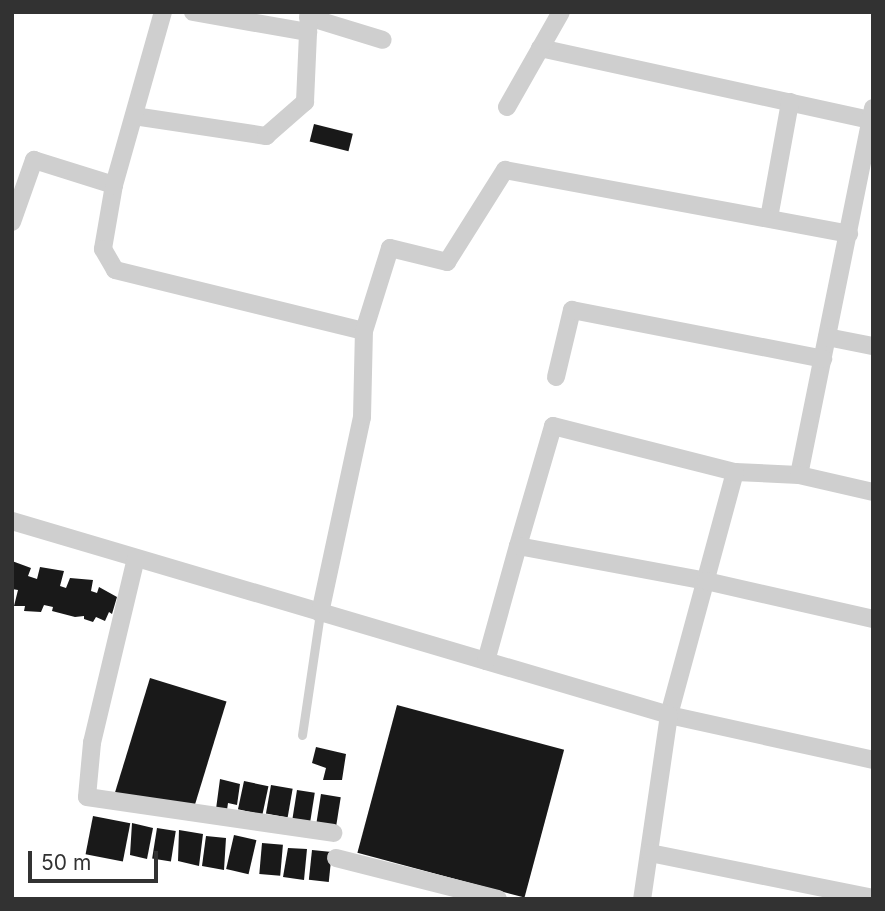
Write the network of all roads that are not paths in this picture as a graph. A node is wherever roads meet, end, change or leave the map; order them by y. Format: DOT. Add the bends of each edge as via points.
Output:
graph roads {
  1 [pos="163,12"];
  2 [pos="193,12"];
  3 [pos="561,12"];
  4 [pos="308,20"];
  5 [pos="383,40"];
  6 [pos="540,48"];
  7 [pos="790,102"];
  8 [pos="507,107"];
  9 [pos="872,114"];
  10 [pos="134,116"];
  11 [pos="870,147"];
  12 [pos="114,185"];
  13 [pos="769,218"];
  14 [pos="12,222"];
  15 [pos="849,233"];
  16 [pos="364,331"];
  17 [pos="827,337"];
  18 [pos="873,346"];
  19 [pos="823,359"];
  20 [pos="556,377"];
  21 [pos="735,472"];
  22 [pos="799,475"];
  23 [pos="873,492"];
  24 [pos="12,522"];
  25 [pos="518,546"];
  26 [pos="136,558"];
  27 [pos="706,581"];
  28 [pos="320,613"];
  29 [pos="873,619"];
  30 [pos="486,661"];
  31 [pos="669,715"];
  32 [pos="302,735"];
  33 [pos="873,760"];
  34 [pos="333,833"];
  35 [pos="650,853"];
  36 [pos="336,858"];
  37 [pos="873,898"];
  38 [pos="498,899"];
  39 [pos="642,899"];
  1 -- 10 [label="street"];
  2 -- 4 [label="street"];
  3 -- 6 [label="street"];
  4 -- 5 [label="street"];
  4 -- 10 [label="street" via="305,102 266,136"];
  6 -- 7 [label="street"];
  6 -- 8 [label="street"];
  7 -- 9 [label="street"];
  7 -- 13 [label="street"];
  9 -- 11 [label="street"];
  10 -- 12 [label="street"];
  11 -- 15 [label="street"];
  12 -- 14 [label="street" via="34,160"];
  12 -- 16 [label="street" via="103,249 115,270"];
  13 -- 15 [label="street"];
  13 -- 16 [label="street" via="505,170 447,262 390,248"];
  15 -- 17 [label="street"];
  16 -- 28 [label="street" via="362,417"];
  17 -- 18 [label="street"];
  17 -- 19 [label="street"];
  19 -- 20 [label="street" via="572,310"];
  19 -- 22 [label="street"];
  21 -- 22 [label="street"];
  21 -- 25 [label="street" via="553,426"];
  21 -- 27 [label="street"];
  22 -- 23 [label="street"];
  24 -- 26 [label="street"];
  25 -- 27 [label="street"];
  25 -- 30 [label="street"];
  26 -- 28 [label="street"];
  26 -- 34 [label="street" via="92,743 88,797"];
  27 -- 29 [label="street"];
  27 -- 31 [label="street"];
  28 -- 30 [label="street"];
  28 -- 32 [label="lane"];
  30 -- 31 [label="street"];
  31 -- 33 [label="street"];
  31 -- 35 [label="street"];
  35 -- 37 [label="street"];
  35 -- 39 [label="street"];
  36 -- 38 [label="street"];
}
